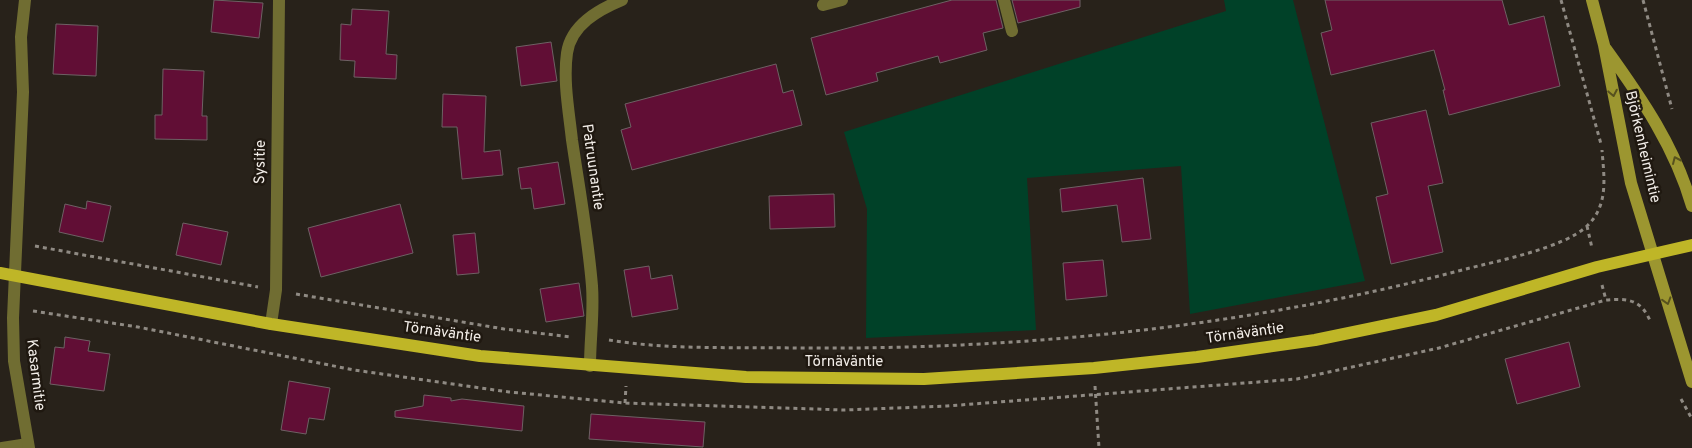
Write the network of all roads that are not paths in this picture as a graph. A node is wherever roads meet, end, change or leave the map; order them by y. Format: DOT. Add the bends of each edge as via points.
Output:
graph roads {
  1 [pos="25,0"];
  2 [pos="279,0"];
  3 [pos="622,0"];
  4 [pos="842,0"];
  5 [pos="1004,0"];
  6 [pos="1592,0"];
  7 [pos="824,5"];
  8 [pos="1012,31"];
  9 [pos="1604,45"];
  10 [pos="1692,206"];
  11 [pos="1686,246"];
  12 [pos="1653,254"];
  13 [pos="0,273"];
  14 [pos="14,275"];
  15 [pos="272,324"];
  16 [pos="590,366"];
  17 [pos="1692,382"];
  18 [pos="29,446"];
  19 [pos="2,448"];
  1 -- 14 [label="street, Kasarmitie" via="21,28 23,92"];
  2 -- 15 [label="street, Sysitie" via="276,290"];
  3 -- 16 [label="street, Patruunantie" via="604,7 578,27 567,52 568,104 592,286"];
  4 -- 7 [label="street"];
  5 -- 8 [label="street"];
  6 -- 9 [label="street, Björkenheimintie"];
  10 -- 9 [label="street, Björkenheimintie, one-way" via="1684,177 1667,140"];
  9 -- 12 [label="street, Björkenheimintie, one-way" via="1629,176"];
  11 -- 12 [label="main road, Törnäväntie"];
  12 -- 16 [label="main road, Törnäväntie" via="1436,314 1315,340 1094,368 924,379 746,377"];
  12 -- 17 [label="street, Björkenheimintie, one-way"];
  13 -- 14 [label="main road, Törnäväntie"];
  14 -- 15 [label="main road, Törnäväntie"];
  14 -- 18 [label="street, Kasarmitie" via="14,361"];
  15 -- 16 [label="main road, Törnäväntie" via="480,356"];
  18 -- 19 [label="street"];
}
